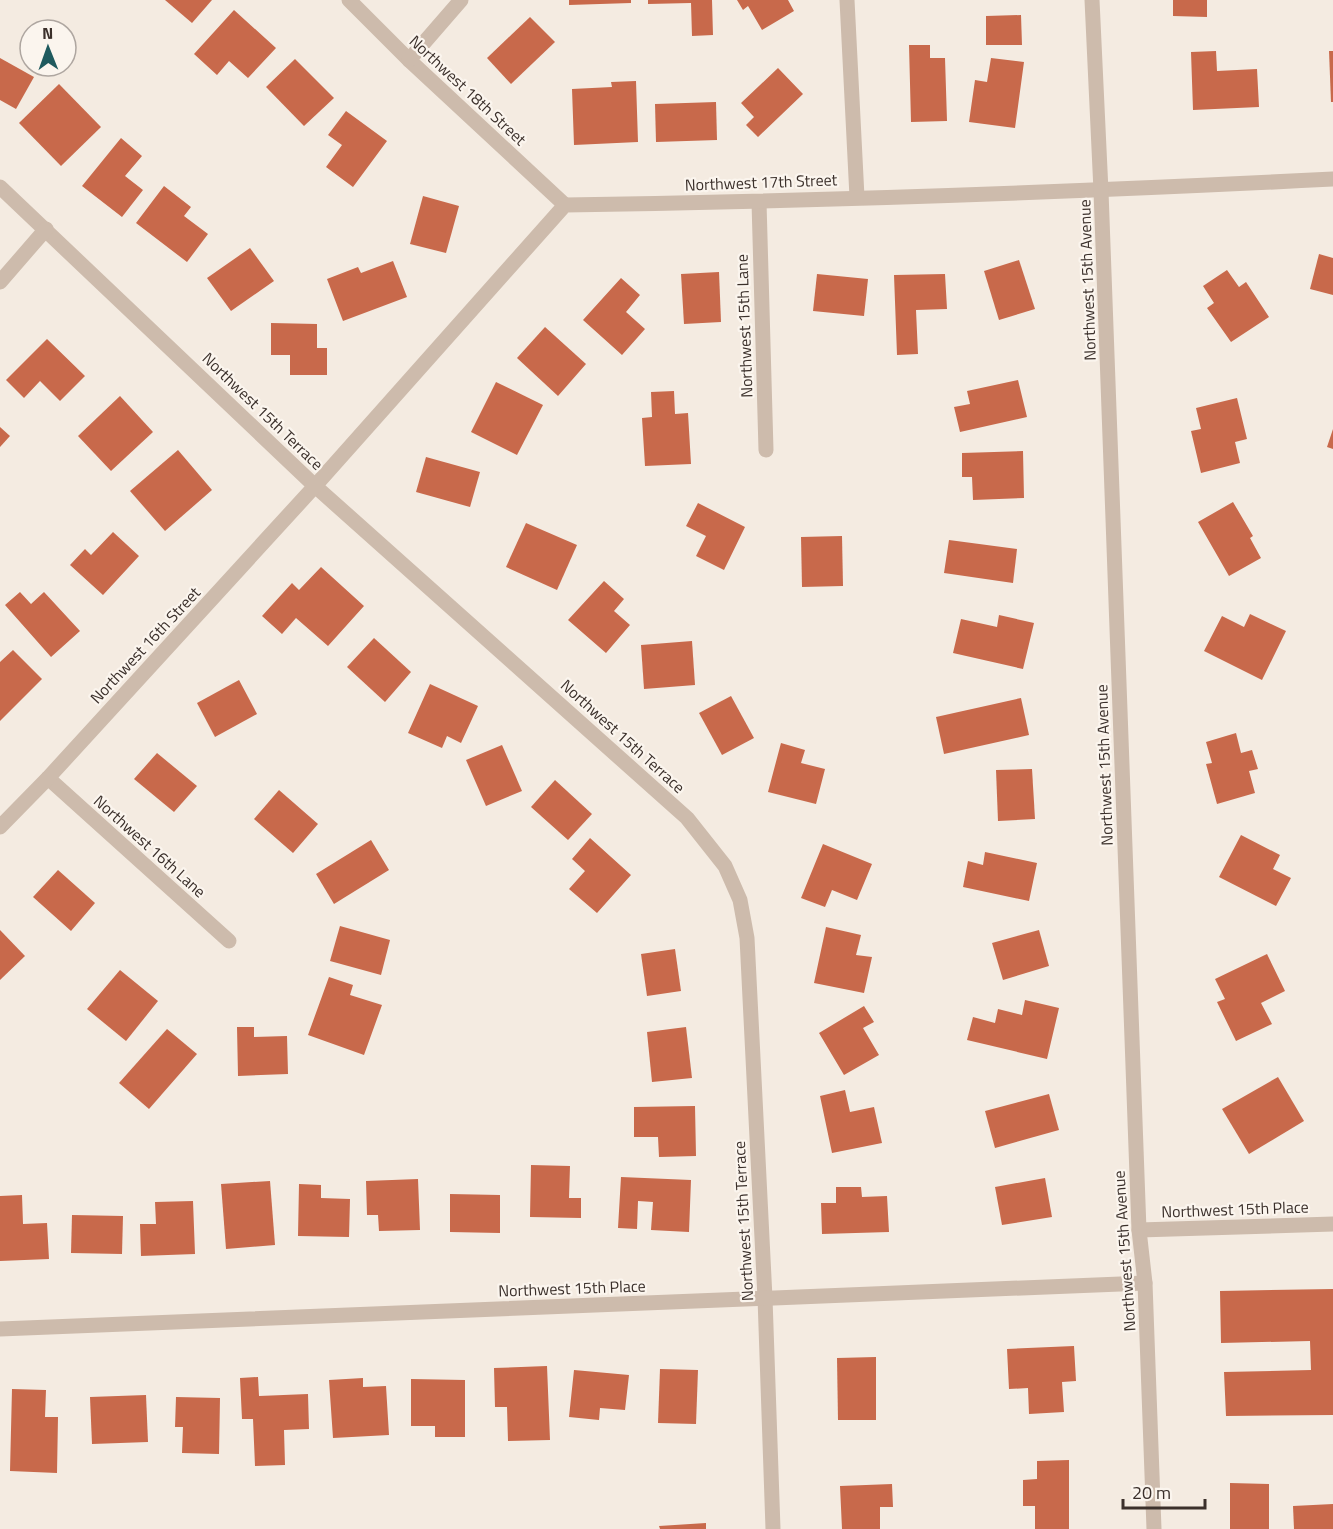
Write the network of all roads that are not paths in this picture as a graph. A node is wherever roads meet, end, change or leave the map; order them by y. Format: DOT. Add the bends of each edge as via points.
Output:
graph roads {
  1 [pos="349,0"];
  2 [pos="461,0"];
  3 [pos="847,0"];
  4 [pos="1092,0"];
  5 [pos="409,60"];
  6 [pos="1333,178"];
  7 [pos="0,187"];
  8 [pos="1101,191"];
  9 [pos="857,197"];
  10 [pos="759,202"];
  11 [pos="565,205"];
  12 [pos="46,229"];
  13 [pos="0,282"];
  14 [pos="766,450"];
  15 [pos="315,486"];
  16 [pos="48,778"];
  17 [pos="0,827"];
  18 [pos="229,941"];
  19 [pos="1333,1224"];
  20 [pos="1139,1230"];
  21 [pos="1145,1282"];
  22 [pos="765,1298"];
  23 [pos="0,1329"];
  24 [pos="773,1529"];
  25 [pos="1155,1529"];
  1 -- 5 [label="street, Northwest 18th Street"];
  2 -- 5 [label="street"];
  3 -- 9 [label="street"];
  4 -- 8 [label="street, Northwest 15th Avenue"];
  5 -- 11 [label="street, Northwest 18th Street"];
  6 -- 8 [label="street, Northwest 17th Street"];
  7 -- 12 [label="street, Northwest 15th Terrace"];
  8 -- 9 [label="street, Northwest 17th Street"];
  8 -- 20 [label="street, Northwest 15th Avenue"];
  9 -- 10 [label="street, Northwest 17th Street"];
  10 -- 11 [label="street, Northwest 17th Street"];
  10 -- 14 [label="street, Northwest 15th Lane"];
  11 -- 15 [label="street"];
  12 -- 13 [label="street"];
  12 -- 15 [label="street, Northwest 15th Terrace"];
  15 -- 16 [label="street, Northwest 16th Street"];
  15 -- 22 [label="street, Northwest 15th Terrace" via="687,818 724,866 740,900 747,938"];
  16 -- 17 [label="street, Northwest 16th Street"];
  16 -- 18 [label="street, Northwest 16th Lane"];
  19 -- 20 [label="street, Northwest 15th Place"];
  20 -- 21 [label="street, Northwest 15th Avenue"];
  21 -- 22 [label="street, Northwest 15th Place"];
  21 -- 25 [label="street, Northwest 15th Avenue"];
  22 -- 23 [label="street, Northwest 15th Place"];
  22 -- 24 [label="street, Northwest 15th Terrace"];
}
